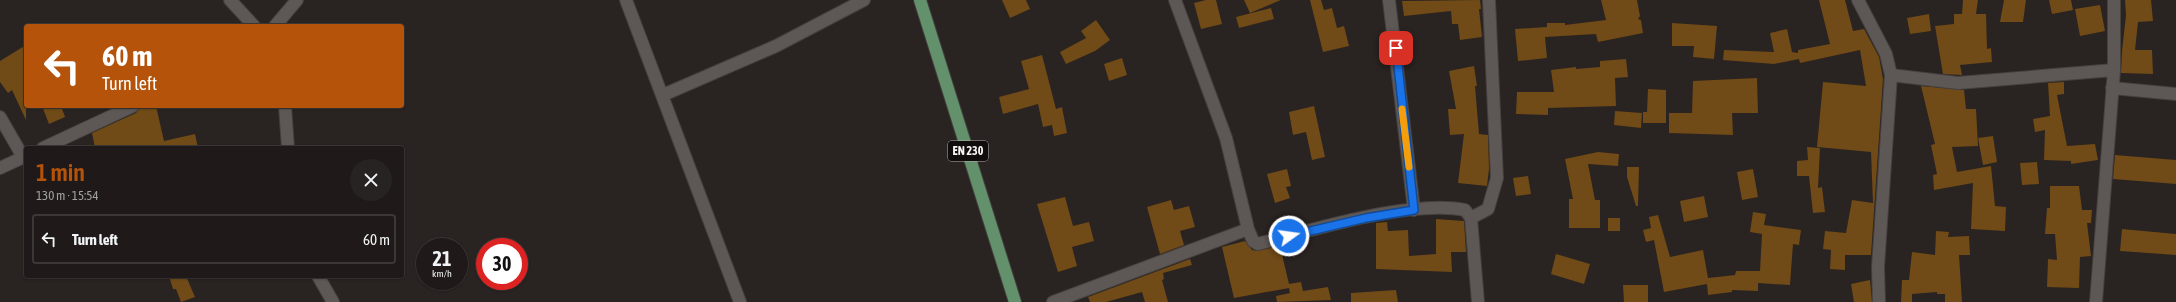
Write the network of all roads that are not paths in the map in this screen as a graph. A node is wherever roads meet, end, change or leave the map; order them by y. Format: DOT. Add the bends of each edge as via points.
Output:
graph roads {
  1 [pos="230,0"];
  2 [pos="297,0"];
  3 [pos="626,0"];
  4 [pos="864,0"];
  5 [pos="920,0"];
  6 [pos="1175,0"];
  7 [pos="1389,0"];
  8 [pos="1489,0"];
  9 [pos="1858,0"];
  10 [pos="2114,0"];
  11 [pos="252,24"];
  12 [pos="277,24"];
  13 [pos="2114,70"];
  14 [pos="1891,75"];
  15 [pos="2112,88"];
  16 [pos="663,94"];
  17 [pos="2176,94"];
  18 [pos="129,108"];
  19 [pos="285,108"];
  20 [pos="0,116"];
  21 [pos="47,146"];
  22 [pos="288,146"];
  23 [pos="24,154"];
  24 [pos="24,156"];
  25 [pos="0,168"];
  26 [pos="1414,210"];
  27 [pos="1471,218"];
  28 [pos="1248,229"];
  29 [pos="319,278"];
  30 [pos="333,302"];
  31 [pos="740,302"];
  32 [pos="1015,302"];
  33 [pos="1053,302"];
  34 [pos="1478,302"];
  35 [pos="1879,302"];
  36 [pos="2096,302"];
  1 -- 11 [label="street"];
  2 -- 12 [label="street"];
  3 -- 16 [label="street"];
  4 -- 16 [label="street" via="776,46"];
  5 -- 32 [label="main road, EN 230"];
  6 -- 28 [label="street" via="1226,138"];
  7 -- 26 [label="street"];
  8 -- 27 [label="street" via="1497,178 1488,209"];
  9 -- 14 [label="street" via="1886,54"];
  10 -- 13 [label="street"];
  13 -- 14 [label="street" via="1958,83"];
  13 -- 15 [label="street"];
  14 -- 35 [label="street" via="1878,268"];
  15 -- 17 [label="street"];
  15 -- 36 [label="street"];
  16 -- 31 [label="street"];
  18 -- 21 [label="street"];
  19 -- 22 [label="street"];
  20 -- 23 [label="street"];
  24 -- 25 [label="street"];
  26 -- 27 [label="street" via="1455,208 1465,210"];
  26 -- 28 [label="street" via="1366,218 1258,244 1253,242"];
  27 -- 34 [label="street"];
  28 -- 33 [label="street"];
  29 -- 30 [label="street"];
}
